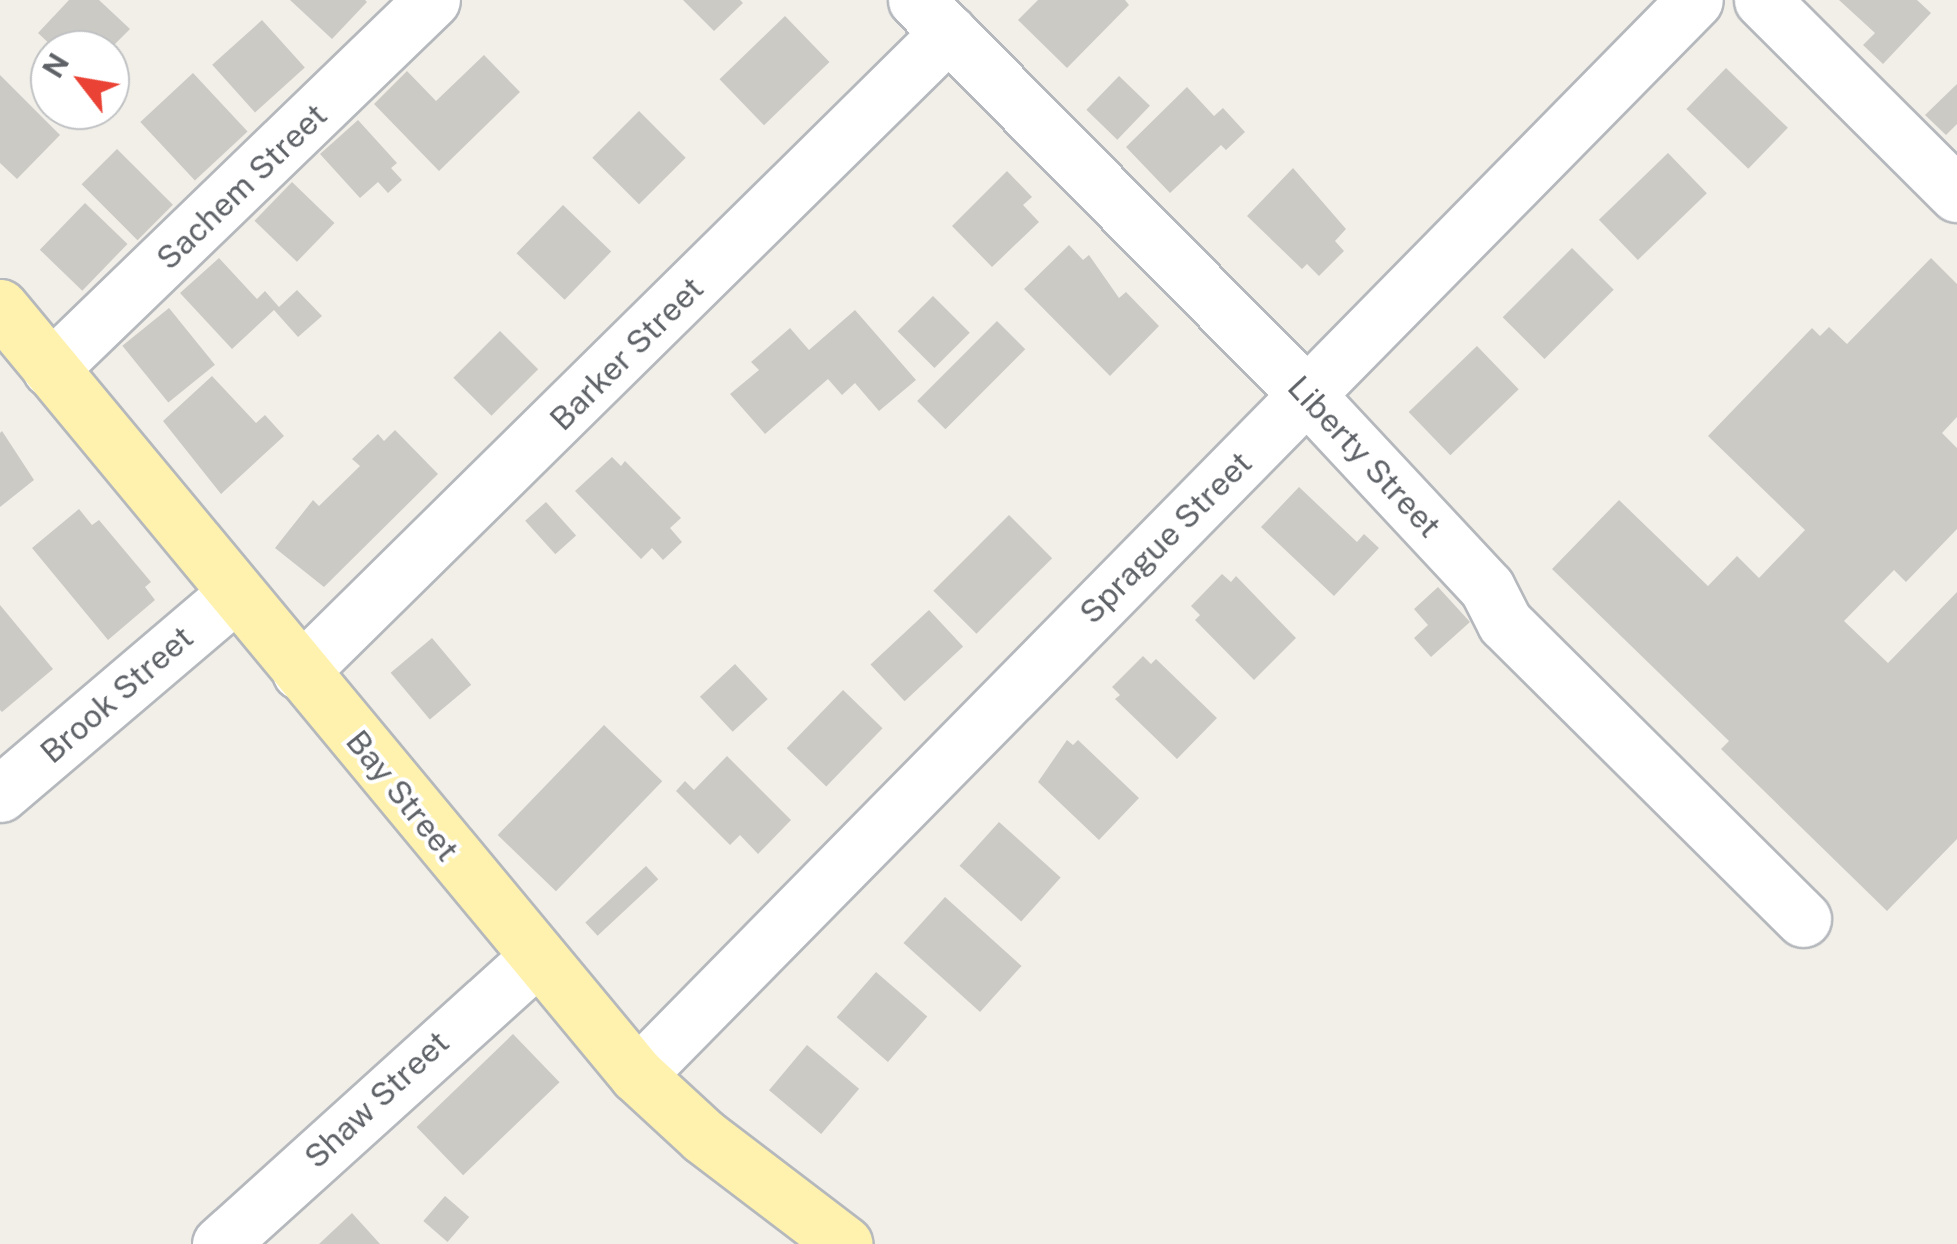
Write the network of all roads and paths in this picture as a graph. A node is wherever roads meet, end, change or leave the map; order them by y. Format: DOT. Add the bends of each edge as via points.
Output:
graph roads {
  1 [pos="432,0"];
  2 [pos="1695,0"];
  3 [pos="1762,0"];
  4 [pos="932,16"];
  5 [pos="1957,194"];
  6 [pos="0,307"];
  7 [pos="50,370"];
  8 [pos="1307,395"];
  9 [pos="234,595"];
  10 [pos="300,672"];
  11 [pos="0,794"];
  12 [pos="1804,919"];
  13 [pos="536,958"];
  14 [pos="637,1075"];
  15 [pos="220,1244"];
  16 [pos="845,1244"];
  1 -- 7 [label="street, Sachem Street"];
  2 -- 8 [label="street, Sprague Street"];
  3 -- 5 [label="street"];
  4 -- 8 [label="street, Liberty Street"];
  4 -- 10 [label="street, Barker Street"];
  6 -- 7 [label="main road, Bay Street"];
  7 -- 9 [label="main road, Bay Street"];
  8 -- 12 [label="street, Liberty Street" via="1487,588 1505,623"];
  8 -- 14 [label="street, Sprague Street"];
  9 -- 10 [label="main road, Bay Street"];
  9 -- 11 [label="street, Brook Street"];
  10 -- 13 [label="main road, Bay Street"];
  13 -- 14 [label="main road, Bay Street"];
  13 -- 15 [label="street, Shaw Street"];
  14 -- 16 [label="main road, Bay Street" via="704,1136"];
}
